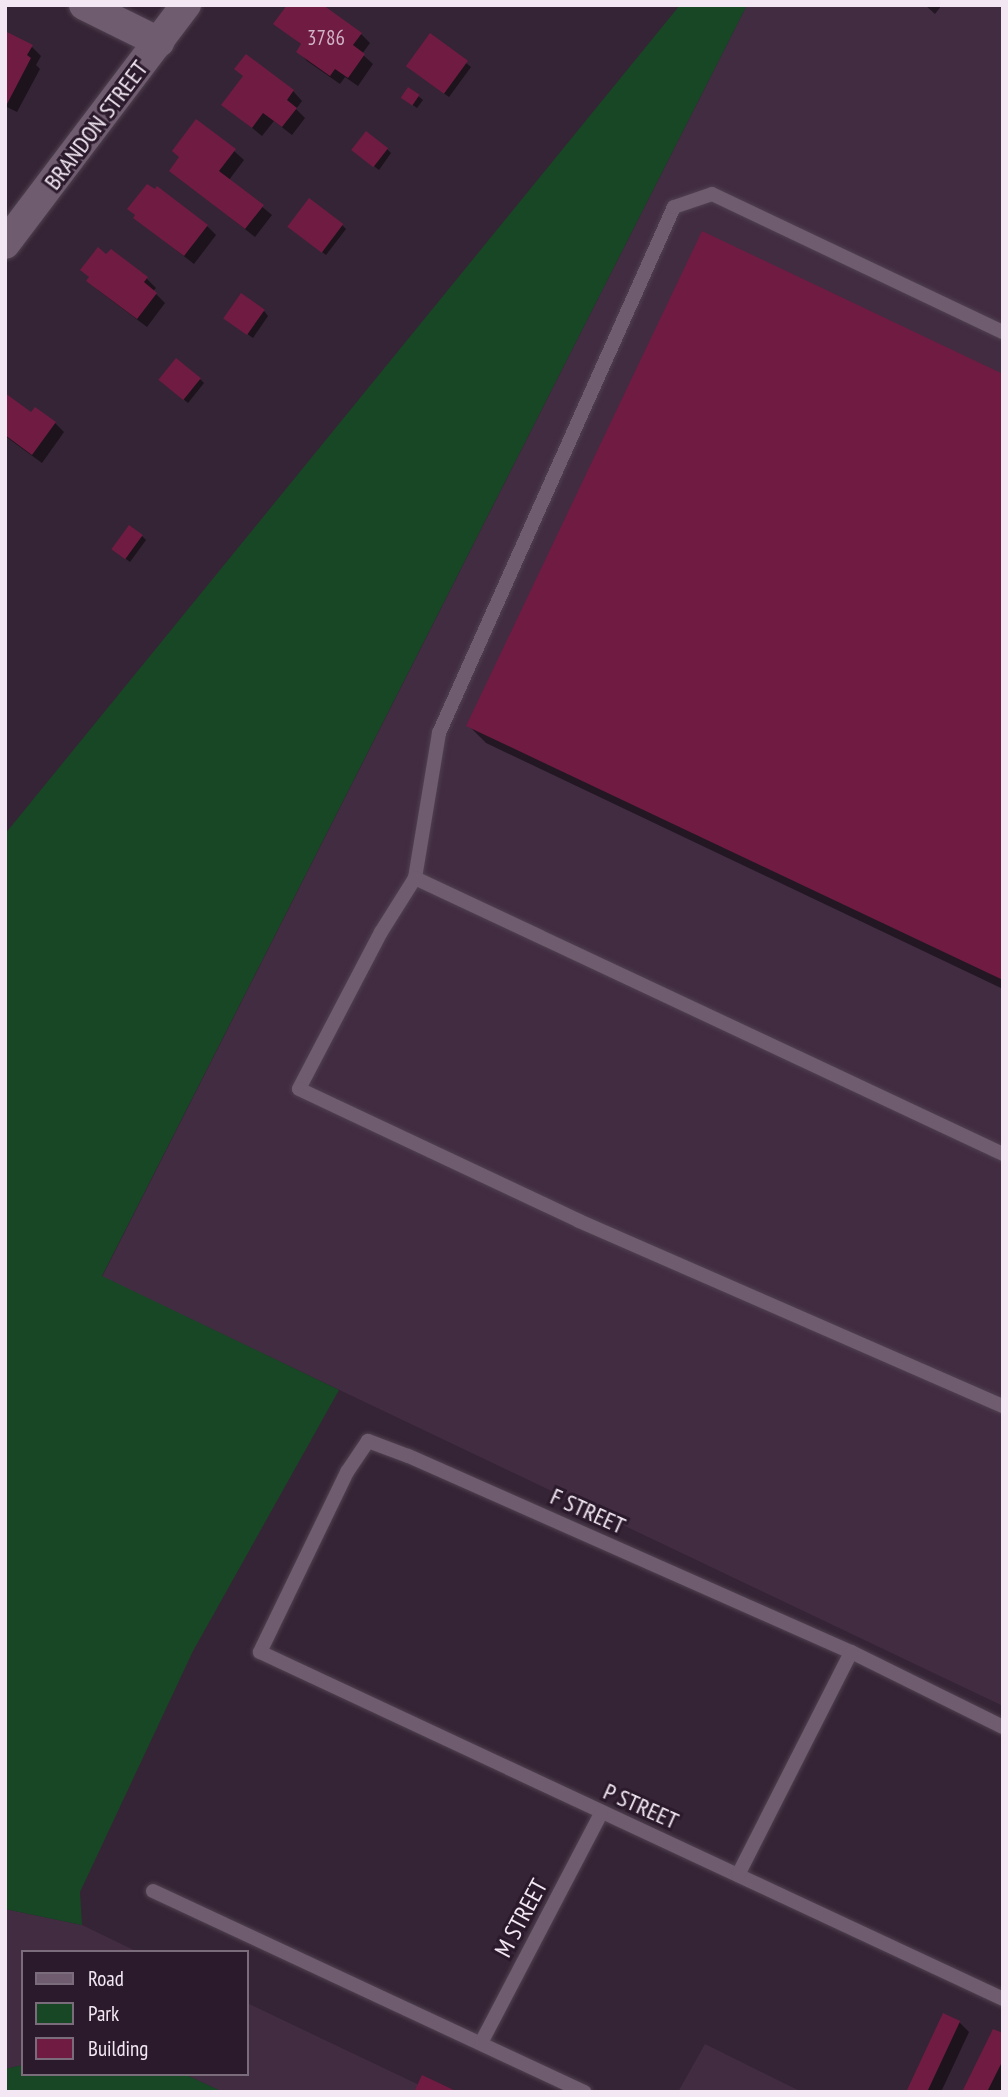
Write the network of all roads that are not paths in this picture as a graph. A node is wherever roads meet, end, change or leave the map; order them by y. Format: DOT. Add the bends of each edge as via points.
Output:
graph roads {
  1 [pos="84,5"];
  2 [pos="186,5"];
  3 [pos="159,42"];
  4 [pos="5,244"];
  5 [pos="1003,332"];
  6 [pos="415,878"];
  7 [pos="1003,1154"];
  8 [pos="1003,1406"];
  9 [pos="260,1652"];
  10 [pos="851,1652"];
  11 [pos="1003,1727"];
  12 [pos="601,1813"];
  13 [pos="738,1875"];
  14 [pos="153,1891"];
  15 [pos="1003,1999"];
  16 [pos="481,2043"];
  17 [pos="585,2092"];
  1 -- 3 [label="street"];
  2 -- 3 [label="street, BRANDON STREET"];
  3 -- 4 [label="street, BRANDON STREET"];
  5 -- 6 [label="lane" via="712,194 674,207 439,733"];
  6 -- 7 [label="lane"];
  6 -- 8 [label="lane" via="299,1089 579,1221"];
  9 -- 10 [label="lane, F STREET" via="347,1472 368,1441"];
  9 -- 12 [label="lane, P STREET"];
  10 -- 11 [label="lane, F STREET"];
  10 -- 13 [label="lane"];
  12 -- 13 [label="lane, P STREET"];
  12 -- 16 [label="lane, M STREET"];
  13 -- 15 [label="lane, P STREET"];
  14 -- 16 [label="lane"];
  16 -- 17 [label="lane"];
}
